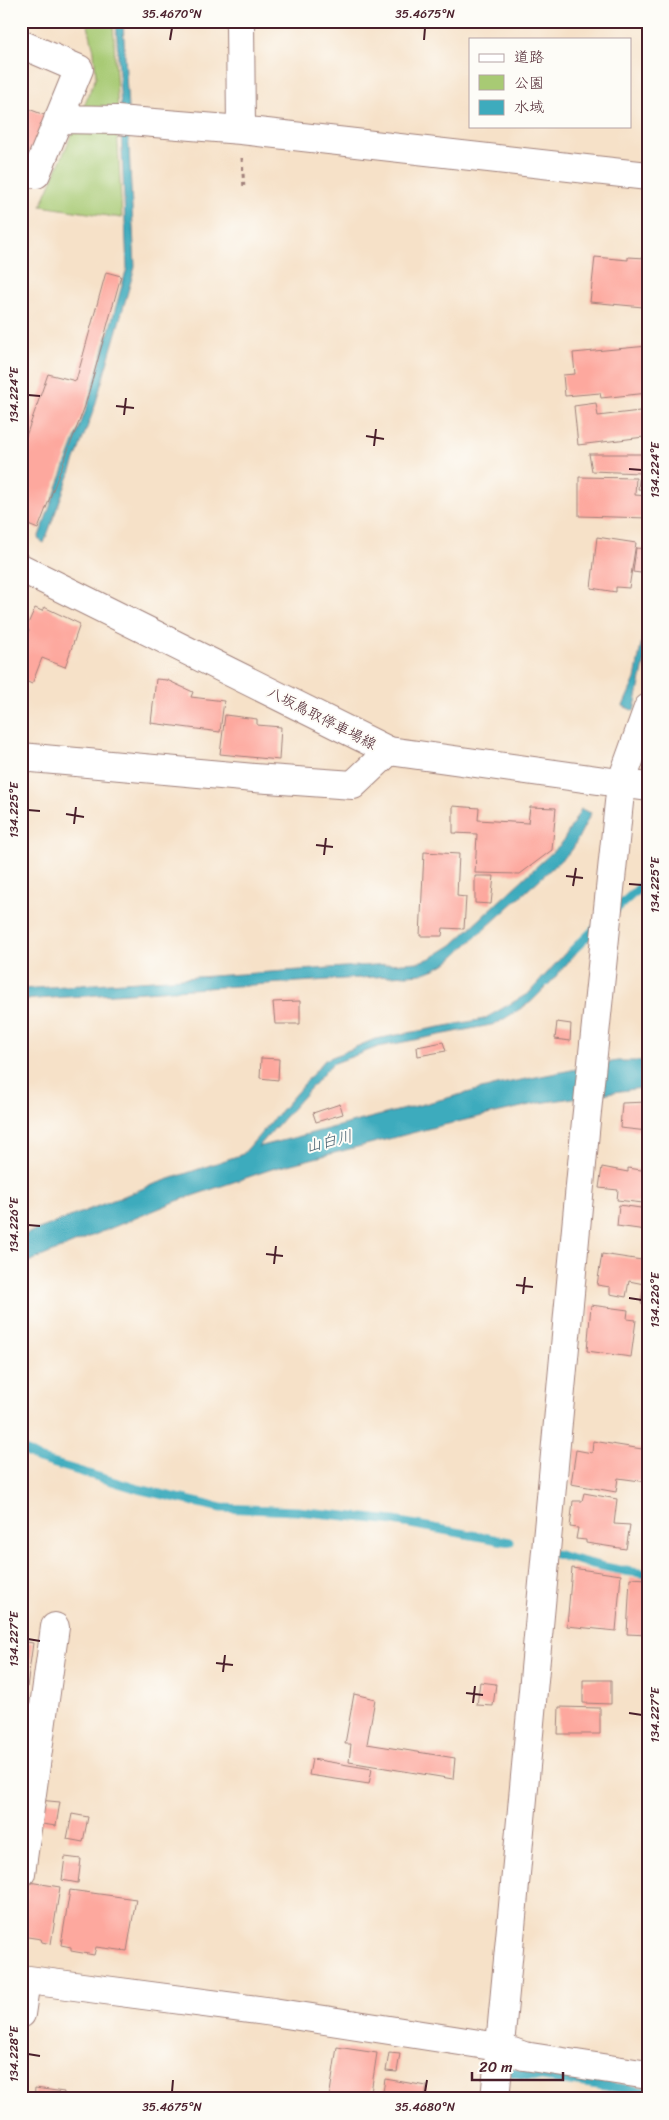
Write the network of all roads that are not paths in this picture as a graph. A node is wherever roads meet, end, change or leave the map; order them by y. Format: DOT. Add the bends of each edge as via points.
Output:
graph roads {
  1 [pos="240,21"];
  2 [pos="21,44"];
  3 [pos="58,119"];
  4 [pos="241,130"];
  5 [pos="21,168"];
  6 [pos="648,176"];
  7 [pos="21,568"];
  8 [pos="648,708"];
  9 [pos="389,751"];
  10 [pos="21,757"];
  11 [pos="620,783"];
  12 [pos="648,787"];
  13 [pos="56,1627"];
  14 [pos="31,1732"];
  15 [pos="21,1873"];
  16 [pos="24,1979"];
  17 [pos="21,2014"];
  18 [pos="499,2047"];
  19 [pos="648,2075"];
  20 [pos="495,2099"];
  1 -- 4 [label="street"];
  2 -- 3 [label="street" via="79,69"];
  3 -- 4 [label="street" via="117,120"];
  3 -- 5 [label="street" via="36,174"];
  4 -- 6 [label="street"];
  7 -- 9 [label="street, 八坂鳥取停車場線"];
  8 -- 11 [label="street"];
  9 -- 10 [label="street" via="353,784"];
  9 -- 11 [label="street, 八坂鳥取停車場線"];
  11 -- 12 [label="street, 八坂鳥取停車場線"];
  11 -- 18 [label="street"];
  13 -- 14 [label="street"];
  14 -- 15 [label="street"];
  16 -- 17 [label="street"];
  16 -- 18 [label="street" via="274,2012"];
  18 -- 19 [label="street" via="524,2056"];
  18 -- 20 [label="street"];
}
